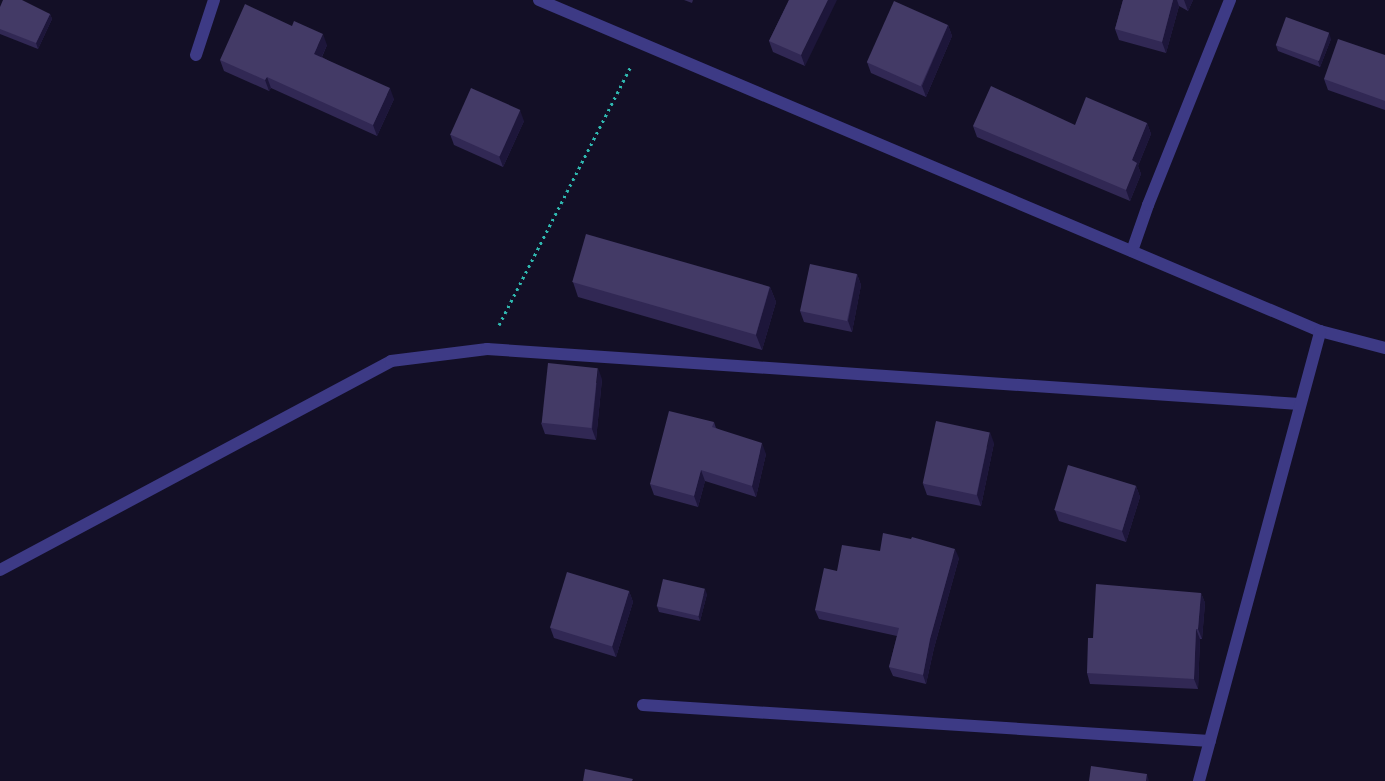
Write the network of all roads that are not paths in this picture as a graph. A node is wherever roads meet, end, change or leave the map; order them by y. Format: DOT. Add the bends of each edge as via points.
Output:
graph roads {
  1 [pos="214,0"];
  2 [pos="539,0"];
  3 [pos="1230,0"];
  4 [pos="196,55"];
  5 [pos="1132,252"];
  6 [pos="1320,331"];
  7 [pos="1385,348"];
  8 [pos="1299,404"];
  9 [pos="0,570"];
  10 [pos="642,705"];
  11 [pos="1210,741"];
  12 [pos="1199,781"];
  1 -- 4 [label="street"];
  2 -- 5 [label="street"];
  3 -- 5 [label="street"];
  5 -- 6 [label="street"];
  6 -- 7 [label="street"];
  6 -- 8 [label="street"];
  8 -- 9 [label="street" via="487,350 391,361"];
  8 -- 11 [label="street"];
  10 -- 11 [label="street"];
  11 -- 12 [label="street"];
}
